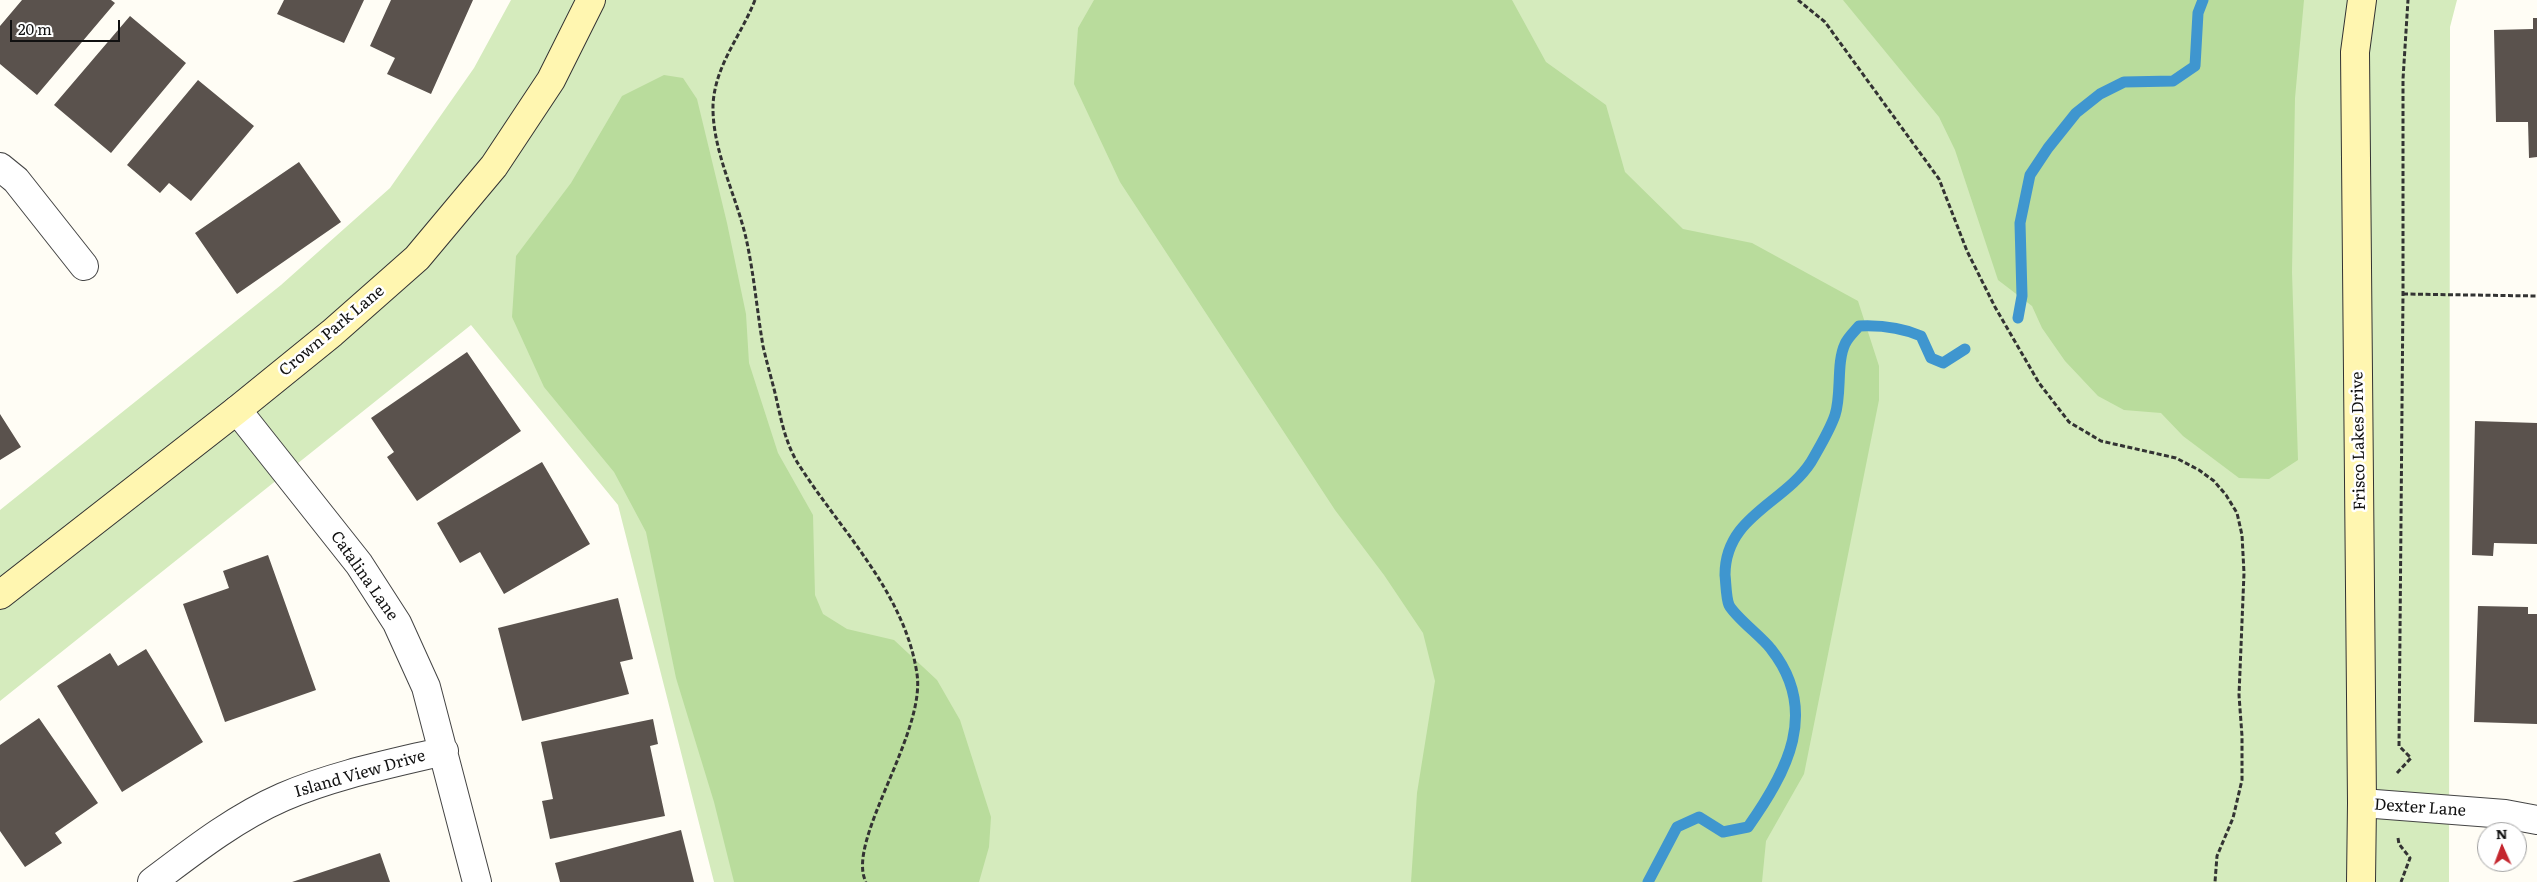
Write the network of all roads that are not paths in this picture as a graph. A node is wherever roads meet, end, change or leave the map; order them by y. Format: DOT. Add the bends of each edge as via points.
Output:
graph roads {
  1 [pos="592,0"];
  2 [pos="2362,0"];
  3 [pos="0,167"];
  4 [pos="84,266"];
  5 [pos="237,410"];
  6 [pos="0,595"];
  7 [pos="444,750"];
  8 [pos="2362,803"];
  9 [pos="2537,820"];
  10 [pos="152,882"];
  11 [pos="477,882"];
  12 [pos="2361,882"];
  1 -- 5 [label="street, Crown Park Lane" via="551,80 494,166 417,258"];
  2 -- 8 [label="street, Frisco Lakes Drive" via="2355,62"];
  3 -- 4 [label="street" via="16,180"];
  5 -- 6 [label="street, Crown Park Lane"];
  5 -- 7 [label="street, Catalina Lane" via="380,593 413,654"];
  7 -- 10 [label="street, Island View Drive" via="348,774 282,798 220,832"];
  7 -- 11 [label="street, Catalina Lane"];
  8 -- 9 [label="street, Dexter Lane" via="2505,814"];
  8 -- 12 [label="street, Frisco Lakes Drive"];
}
